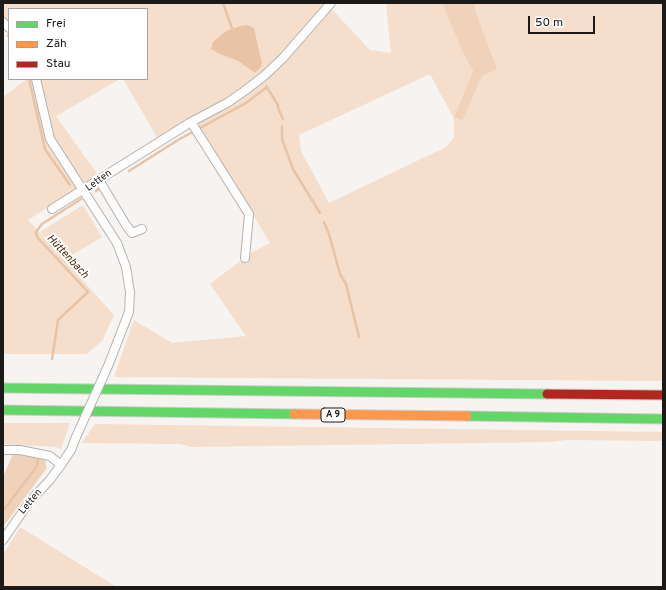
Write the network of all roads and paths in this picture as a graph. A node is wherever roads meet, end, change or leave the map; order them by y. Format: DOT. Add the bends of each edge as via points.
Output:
graph roads {
  1 [pos="331,3"];
  2 [pos="36,80"];
  3 [pos="191,122"];
  4 [pos="99,180"];
  5 [pos="83,190"];
  6 [pos="52,209"];
  7 [pos="142,229"];
  8 [pos="245,258"];
  9 [pos="3,388"];
  10 [pos="663,395"];
  11 [pos="3,410"];
  12 [pos="663,418"];
  13 [pos="3,450"];
  14 [pos="61,465"];
  15 [pos="3,540"];
  1 -- 3 [label="street, Letten" via="264,76 228,103"];
  2 -- 5 [label="street" via="50,139"];
  3 -- 4 [label="street, Letten"];
  3 -- 8 [label="street" via="249,214"];
  4 -- 5 [label="street, Letten"];
  4 -- 7 [label="street" via="132,233"];
  5 -- 6 [label="street"];
  5 -- 14 [label="street, Letten, bridge" via="117,243 129,282 129,312 71,450"];
  9 -- 10 [label="highway"];
  11 -- 12 [label="highway, A 9"];
  13 -- 14 [label="street" via="20,450 50,456"];
  14 -- 15 [label="street, Letten" via="30,501"];
}
